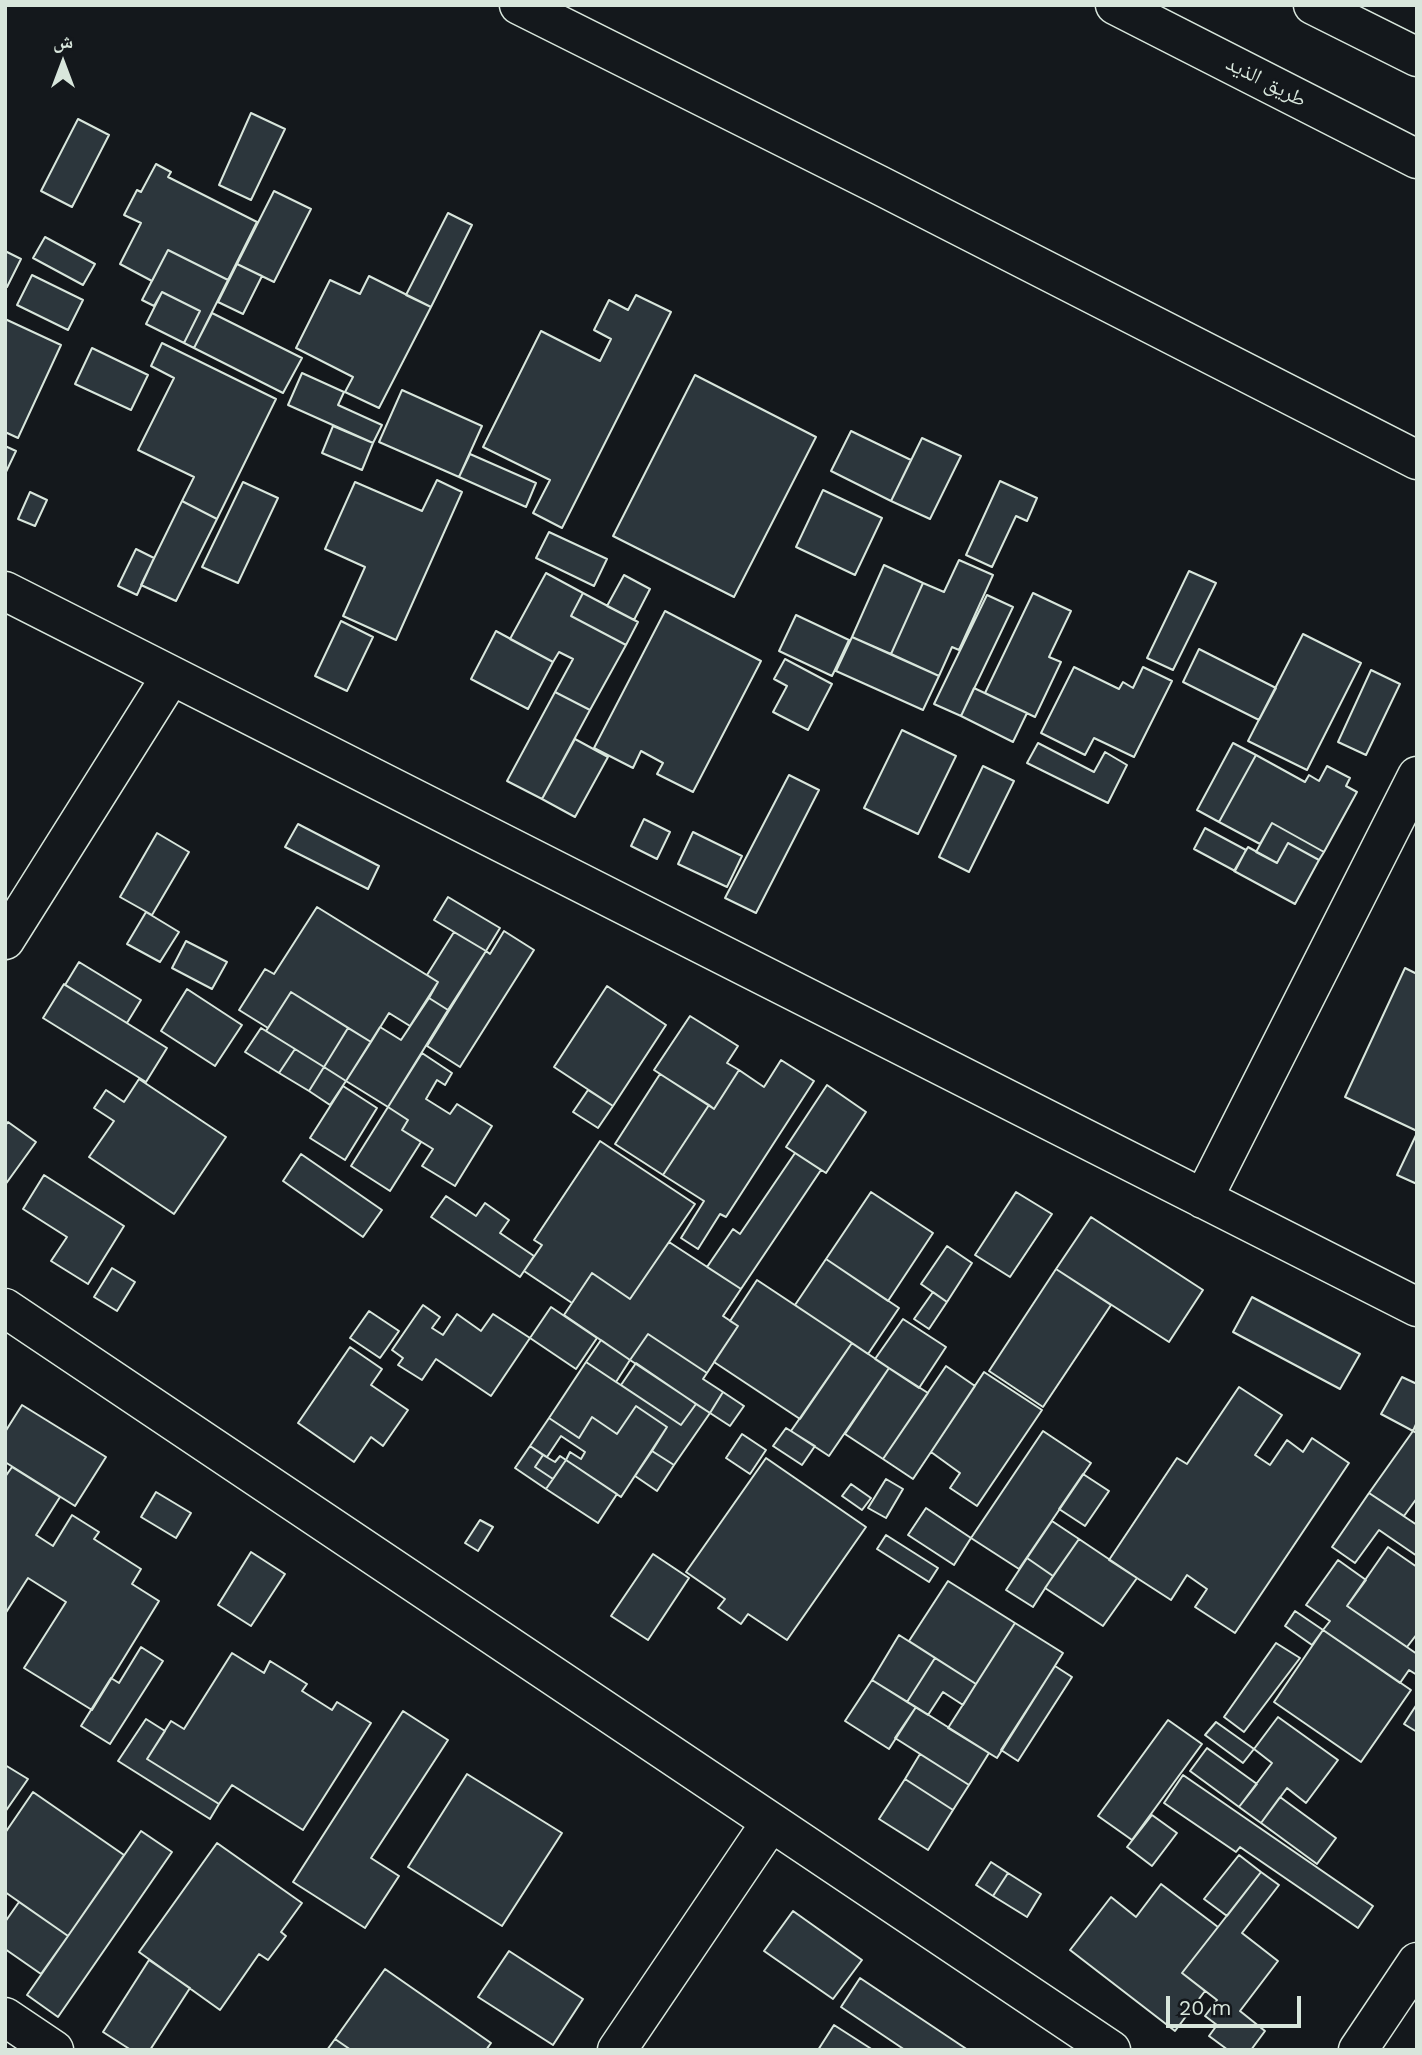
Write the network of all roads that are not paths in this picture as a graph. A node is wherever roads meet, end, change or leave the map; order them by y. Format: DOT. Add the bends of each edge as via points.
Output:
graph roads {
  1 [pos="519,5"];
  2 [pos="1115,5"];
  3 [pos="1313,5"];
  4 [pos="1417,57"];
  5 [pos="1417,159"];
  6 [pos="1417,460"];
  7 [pos="5,591"];
  8 [pos="172,676"];
  9 [pos="1417,776"];
  10 [pos="5,940"];
  11 [pos="1203,1199"];
  12 [pos="1417,1307"];
  13 [pos="5,1308"];
  14 [pos="771,1822"];
  15 [pos="1417,1962"];
  16 [pos="5,2017"];
  17 [pos="54,2050"];
  18 [pos="617,2050"];
  19 [pos="1111,2050"];
  20 [pos="1358,2050"];
  1 -- 6 [label="main road"];
  2 -- 5 [label="main road, طريق الذيد"];
  3 -- 4 [label="main road"];
  7 -- 8 [label="main road"];
  8 -- 10 [label="main road"];
  8 -- 11 [label="main road"];
  9 -- 11 [label="main road"];
  11 -- 12 [label="main road"];
  13 -- 14 [label="main road"];
  14 -- 18 [label="main road"];
  14 -- 19 [label="main road"];
  15 -- 20 [label="main road"];
  16 -- 17 [label="main road"];
}
